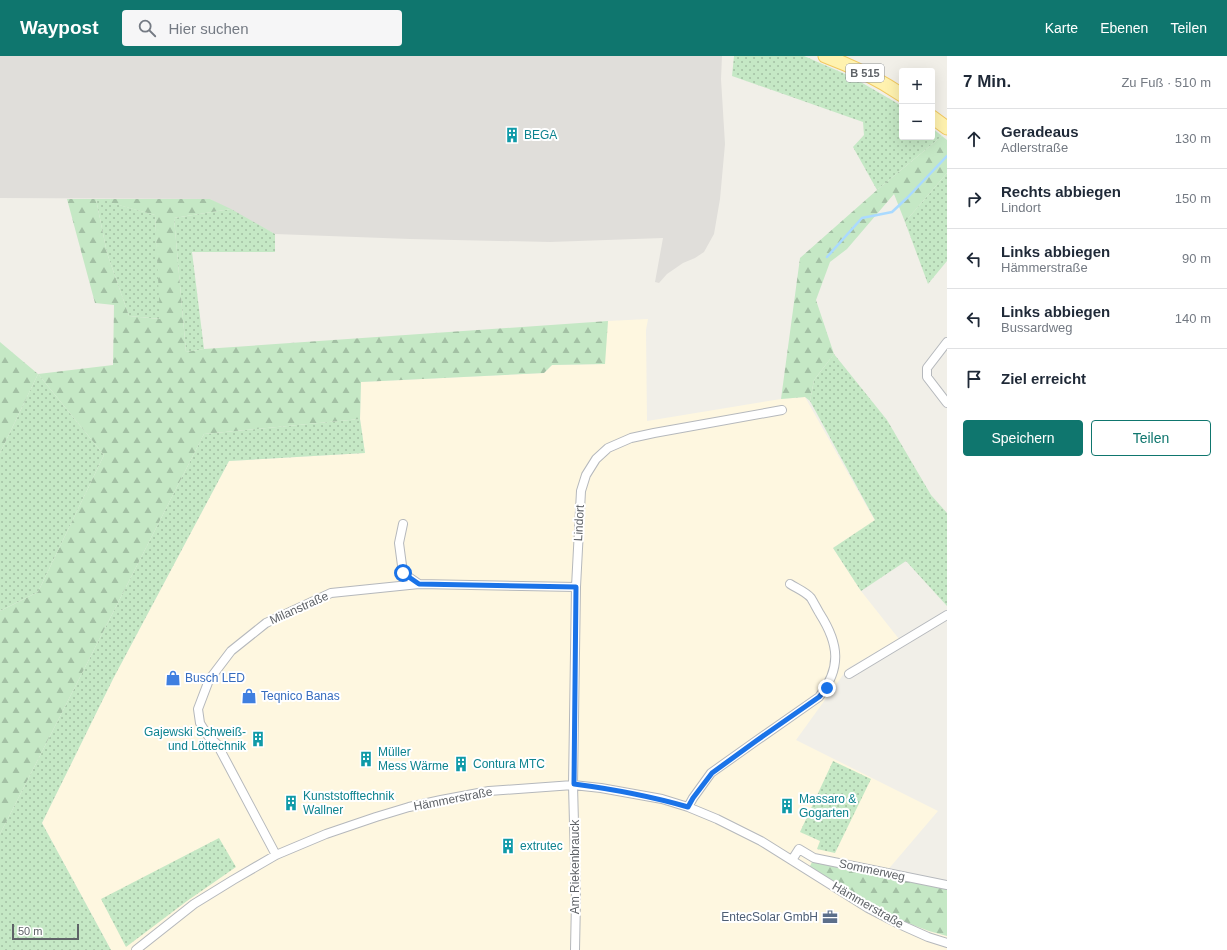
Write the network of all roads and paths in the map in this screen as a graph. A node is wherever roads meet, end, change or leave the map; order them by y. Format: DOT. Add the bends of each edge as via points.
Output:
graph roads {
  1 [pos="825,56"];
  2 [pos="899,93"];
  3 [pos="935,119"];
  4 [pos="947,128"];
  5 [pos="947,342"];
  6 [pos="947,404"];
  7 [pos="782,410"];
  8 [pos="403,524"];
  9 [pos="419,584"];
  10 [pos="790,584"];
  11 [pos="576,587"];
  12 [pos="947,615"];
  13 [pos="849,674"];
  14 [pos="574,784"];
  15 [pos="688,807"];
  16 [pos="276,855"];
  17 [pos="792,860"];
  18 [pos="947,885"];
  19 [pos="947,943"];
  20 [pos="136,950"];
  21 [pos="575,950"];
  1 -- 2 [label="main road, B 515" via="882,82"];
  3 -- 4 [label="main road"];
  5 -- 6 [label="street" via="927,368 927,377"];
  7 -- 11 [label="street, Lindort" via="631,438 608,448 596,459 586,475 581,491"];
  8 -- 9 [label="street" via="399,543 403,573"];
  9 -- 11 [label="street, Milanstraße"];
  9 -- 16 [label="street, Milanstraße" via="331,593 324,596 266,623 231,651 209,680 198,709 200,723 217,744"];
  10 -- 15 [label="street" via="810,597 827,626 836,655 827,688 819,697 712,773"];
  11 -- 14 [label="street, Lindort"];
  12 -- 13 [label="street"];
  14 -- 15 [label="street, Hämmerstraße" via="630,793"];
  14 -- 16 [label="street, Hämmerstraße" via="488,791 409,807 353,824"];
  14 -- 21 [label="street, Am Riekenbrauck"];
  15 -- 17 [label="street, Hämmerstraße" via="761,841"];
  16 -- 20 [label="street, Hämmerstraße" via="194,904"];
  17 -- 18 [label="street, Sommerweg" via="799,849 814,858"];
  17 -- 19 [label="street, Hämmerstraße" via="868,908 928,937"];
}
